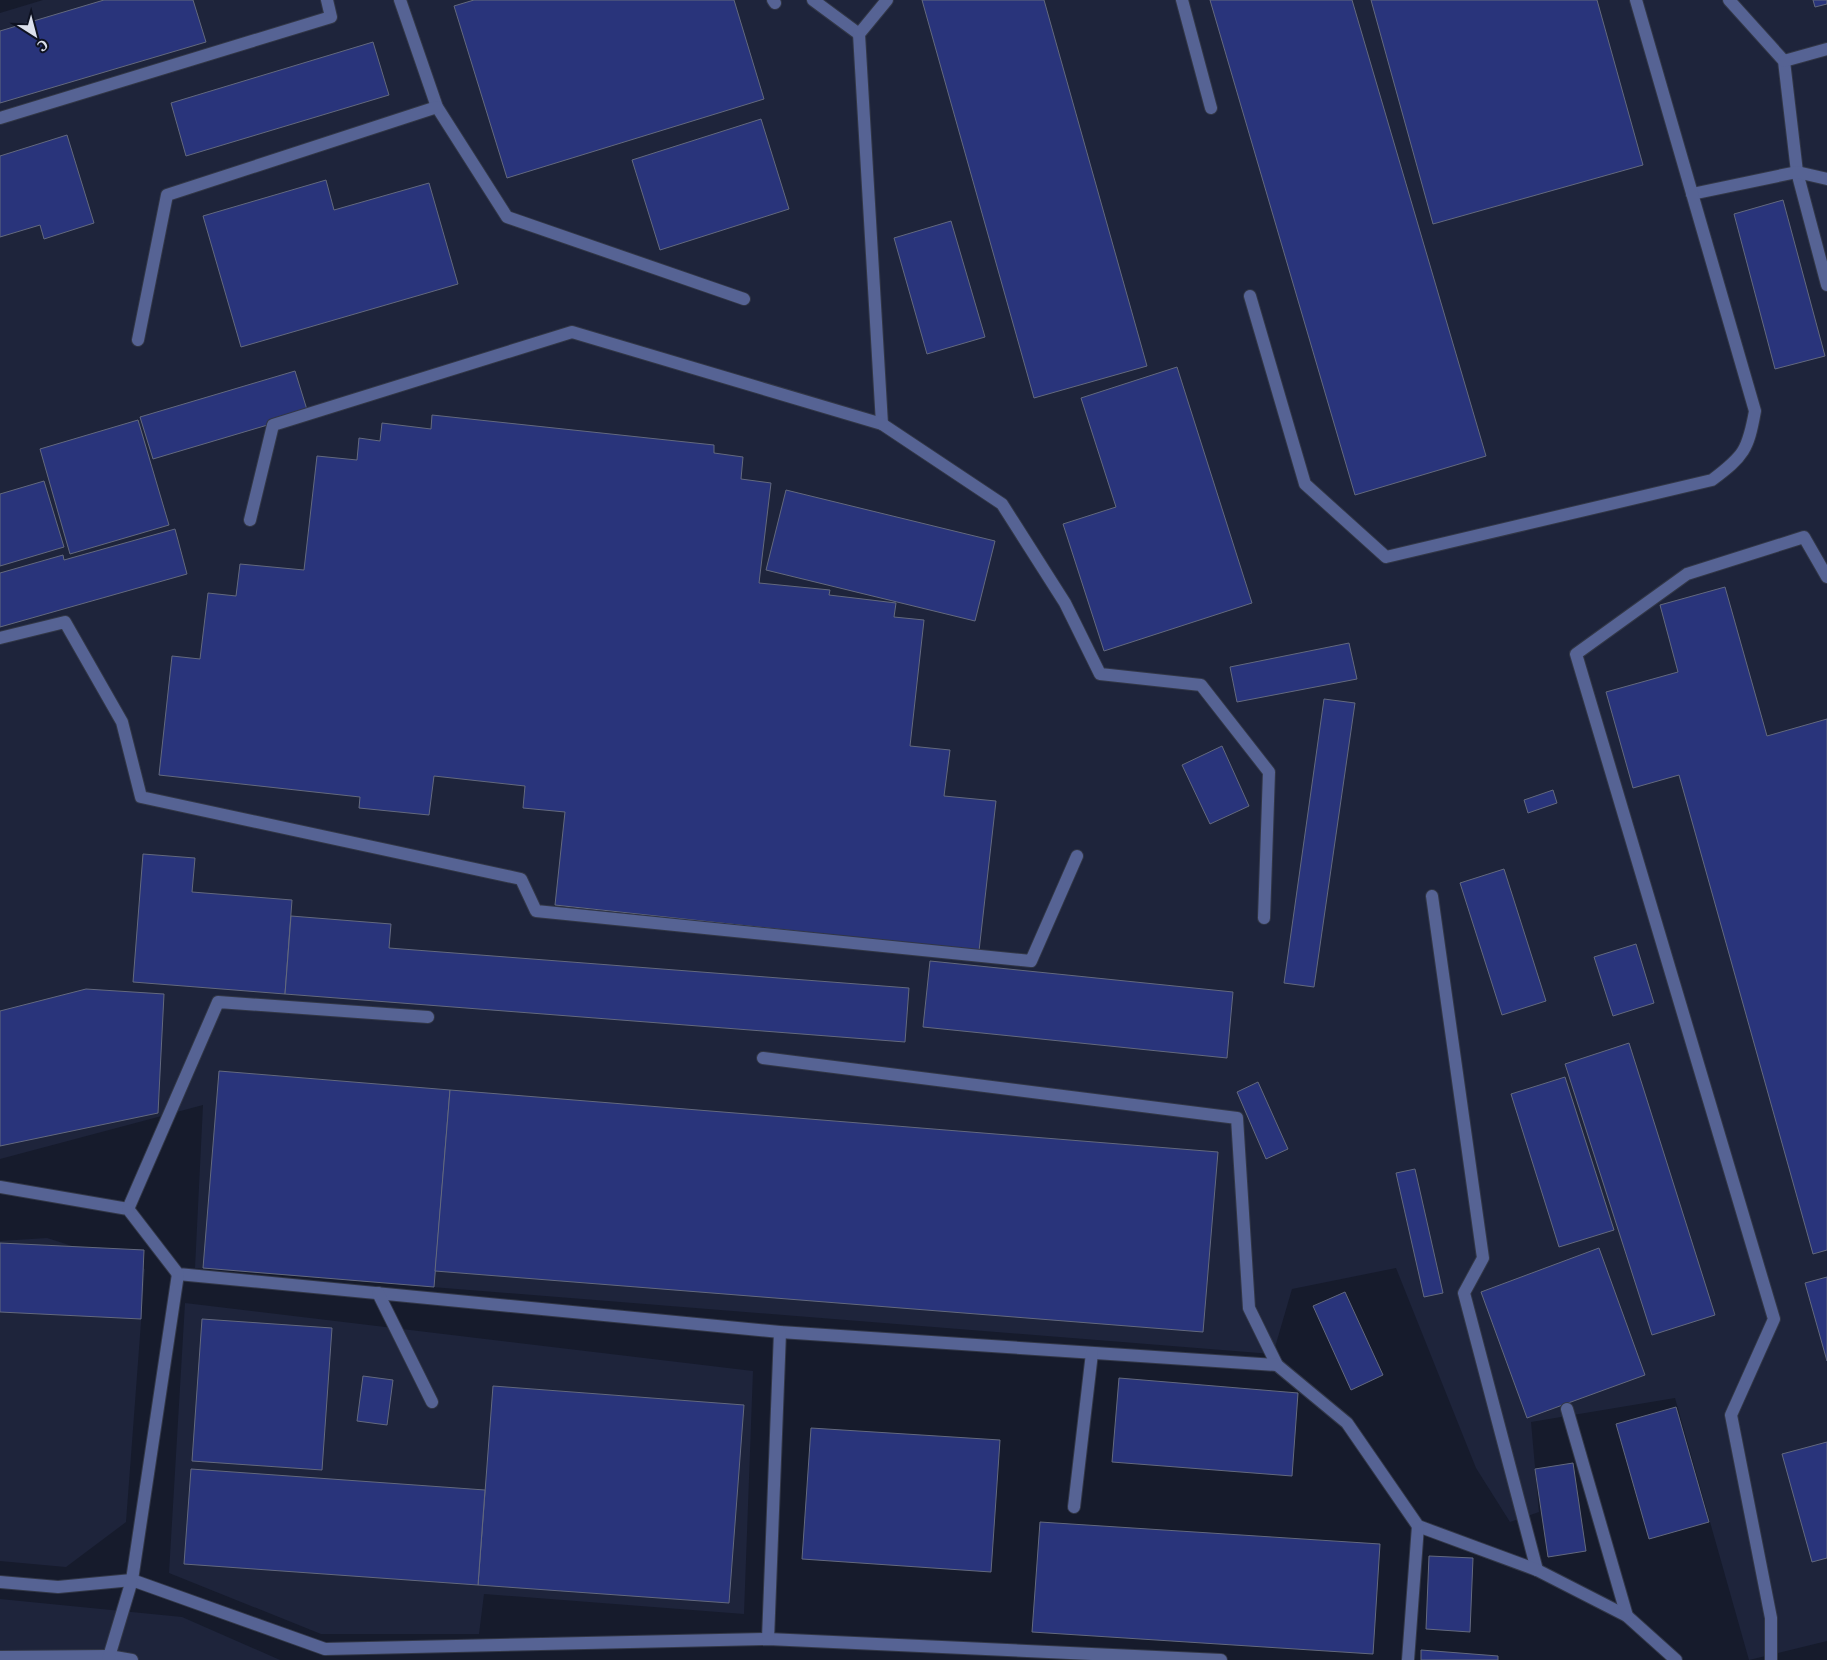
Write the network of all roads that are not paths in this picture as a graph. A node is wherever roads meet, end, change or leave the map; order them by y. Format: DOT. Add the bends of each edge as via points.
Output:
graph roads {
  1 [pos="327,0"];
  2 [pos="400,0"];
  3 [pos="813,0"];
  4 [pos="887,0"];
  5 [pos="1182,0"];
  6 [pos="1636,0"];
  7 [pos="1729,0"];
  8 [pos="859,34"];
  9 [pos="1827,49"];
  10 [pos="1784,61"];
  11 [pos="438,106"];
  12 [pos="1211,108"];
  13 [pos="0,118"];
  14 [pos="1797,172"];
  15 [pos="1827,179"];
  16 [pos="1692,194"];
  17 [pos="1827,285"];
  18 [pos="1250,296"];
  19 [pos="744,298"];
  20 [pos="138,340"];
  21 [pos="882,424"];
  22 [pos="250,520"];
  23 [pos="1827,577"];
  24 [pos="0,638"];
  25 [pos="1077,856"];
  26 [pos="1432,896"];
  27 [pos="1264,918"];
  28 [pos="428,1017"];
  29 [pos="763,1058"];
  30 [pos="0,1186"];
  31 [pos="128,1209"];
  32 [pos="178,1274"];
  33 [pos="378,1293"];
  34 [pos="780,1332"];
  35 [pos="1092,1353"];
  36 [pos="1277,1365"];
  37 [pos="432,1402"];
  38 [pos="1567,1409"];
  39 [pos="1074,1507"];
  40 [pos="1418,1526"];
  41 [pos="1537,1570"];
  42 [pos="132,1580"];
  43 [pos="0,1582"];
  44 [pos="1628,1616"];
  45 [pos="768,1639"];
  46 [pos="0,1657"];
  47 [pos="109,1658"];
  48 [pos="1175,1659"];
  49 [pos="132,1660"];
  50 [pos="1221,1660"];
  51 [pos="1408,1660"];
  52 [pos="1676,1660"];
  53 [pos="1771,1660"];
  1 -- 13 [label="lane" via="331,17"];
  2 -- 11 [label="lane"];
  3 -- 8 [label="lane"];
  4 -- 8 [label="lane"];
  5 -- 12 [label="lane"];
  6 -- 16 [label="lane"];
  7 -- 10 [label="lane"];
  8 -- 21 [label="lane"];
  9 -- 10 [label="lane"];
  10 -- 14 [label="lane"];
  11 -- 19 [label="lane" via="507,217"];
  11 -- 20 [label="lane" via="167,196"];
  14 -- 15 [label="lane"];
  14 -- 16 [label="lane"];
  14 -- 17 [label="lane"];
  16 -- 18 [label="lane" via="1755,411 1750,442 1736,462 1712,480 1386,557 1305,484"];
  21 -- 22 [label="lane" via="572,332 273,425"];
  21 -- 27 [label="lane" via="1002,504 1065,602 1100,674 1201,685 1269,772"];
  23 -- 53 [label="lane" via="1804,538 1687,574 1576,654 1774,1319 1731,1415 1771,1618"];
  24 -- 25 [label="lane" via="65,622 122,722 141,797 521,879 536,911 1031,961"];
  26 -- 41 [label="lane" via="1483,1258 1464,1293"];
  28 -- 31 [label="lane" via="218,1002"];
  29 -- 36 [label="lane" via="1237,1118 1249,1308"];
  30 -- 31 [label="lane"];
  31 -- 32 [label="lane"];
  32 -- 33 [label="lane"];
  32 -- 42 [label="lane"];
  33 -- 34 [label="lane"];
  33 -- 37 [label="lane"];
  34 -- 35 [label="lane"];
  34 -- 45 [label="lane"];
  35 -- 36 [label="lane"];
  35 -- 39 [label="lane"];
  36 -- 40 [label="lane" via="1347,1422"];
  38 -- 44 [label="lane"];
  40 -- 41 [label="lane"];
  40 -- 51 [label="lane"];
  41 -- 44 [label="lane"];
  42 -- 43 [label="lane" via="58,1587"];
  42 -- 45 [label="lane" via="325,1649"];
  42 -- 47 [label="lane"];
  44 -- 52 [label="lane"];
  45 -- 48 [label="lane"];
  46 -- 47 [label="lane"];
  47 -- 49 [label="lane"];
  48 -- 50 [label="lane"];
}
